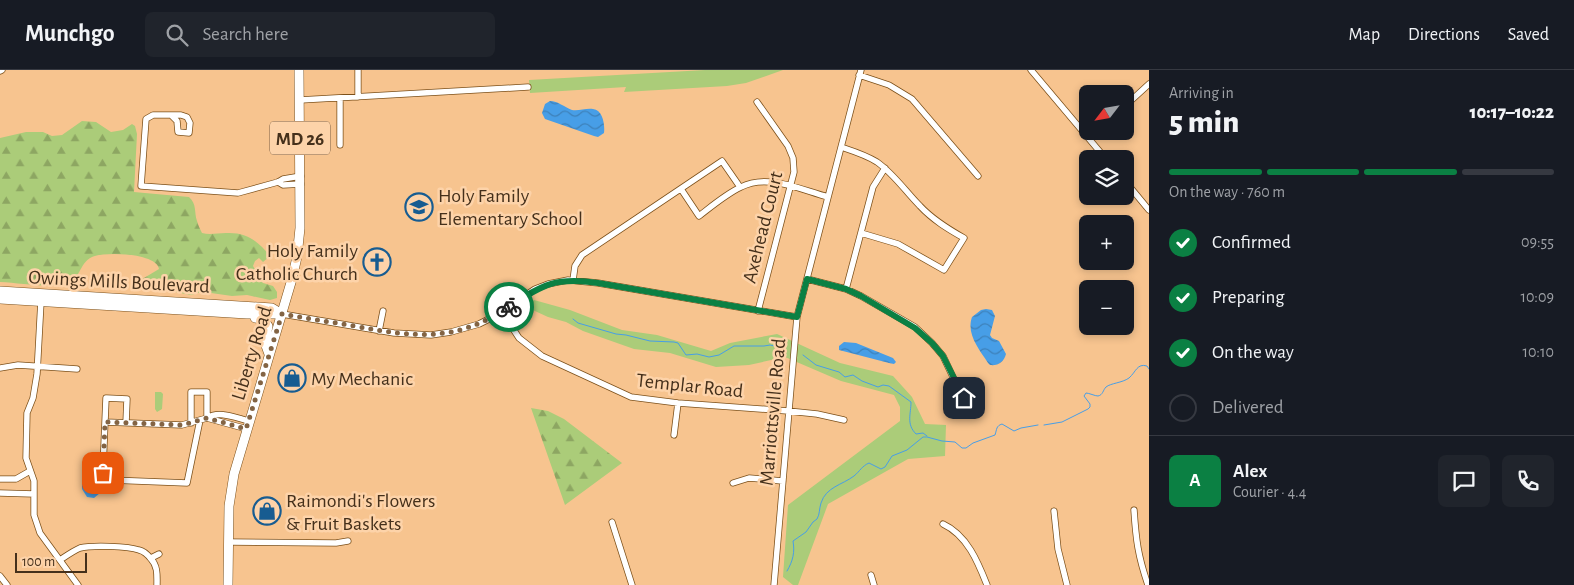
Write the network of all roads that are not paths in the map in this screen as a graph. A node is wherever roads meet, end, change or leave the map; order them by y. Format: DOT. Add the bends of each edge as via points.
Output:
graph roads {
  1 [pos="300,70"];
  2 [pos="358,70"];
  3 [pos="1031,70"];
  4 [pos="860,72"];
  5 [pos="1149,84"];
  6 [pos="528,87"];
  7 [pos="358,96"];
  8 [pos="340,98"];
  9 [pos="1134,98"];
  10 [pos="300,100"];
  11 [pos="757,102"];
  12 [pos="172,116"];
  13 [pos="1079,126"];
  14 [pos="1091,140"];
  15 [pos="340,146"];
  16 [pos="841,147"];
  17 [pos="1099,150"];
  18 [pos="885,168"];
  19 [pos="978,176"];
  20 [pos="301,180"];
  21 [pos="790,186"];
  22 [pos="740,187"];
  23 [pos="681,189"];
  24 [pos="1134,192"];
  25 [pos="828,197"];
  26 [pos="1149,210"];
  27 [pos="861,233"];
  28 [pos="807,279"];
  29 [pos="573,280"];
  30 [pos="846,289"];
  31 [pos="0,291"];
  32 [pos="0,299"];
  33 [pos="41,301"];
  34 [pos="384,311"];
  35 [pos="758,311"];
  36 [pos="502,312"];
  37 [pos="247,314"];
  38 [pos="282,314"];
  39 [pos="797,317"];
  40 [pos="379,331"];
  41 [pos="269,355"];
  42 [pos="38,366"];
  43 [pos="0,368"];
  44 [pos="78,369"];
  45 [pos="964,398"];
  46 [pos="678,403"];
  47 [pos="788,411"];
  48 [pos="204,419"];
  49 [pos="844,420"];
  50 [pos="105,422"];
  51 [pos="126,423"];
  52 [pos="191,423"];
  53 [pos="248,425"];
  54 [pos="674,435"];
  55 [pos="30,471"];
  56 [pos="0,479"];
  57 [pos="782,481"];
  58 [pos="734,483"];
  59 [pos="0,493"];
  60 [pos="34,494"];
  61 [pos="1054,510"];
  62 [pos="1134,510"];
  63 [pos="612,522"];
  64 [pos="942,524"];
  65 [pos="348,541"];
  66 [pos="228,542"];
  67 [pos="159,554"];
  68 [pos="151,558"];
  69 [pos="60,560"];
  70 [pos="871,574"];
  71 [pos="0,576"];
  72 [pos="7,585"];
  73 [pos="78,585"];
  74 [pos="157,585"];
  75 [pos="228,585"];
  76 [pos="632,585"];
  77 [pos="774,585"];
  78 [pos="874,585"];
  79 [pos="987,585"];
  80 [pos="1067,585"];
  81 [pos="1148,585"];
  1 -- 10 [label="main road, Liberty Road / MD 26"];
  2 -- 7 [label="street"];
  3 -- 13 [label="street"];
  4 -- 16 [label="street, Marriottsville Road"];
  4 -- 19 [label="street" via="912,99"];
  5 -- 9 [label="street"];
  6 -- 7 [label="street"];
  7 -- 8 [label="street"];
  8 -- 10 [label="street"];
  8 -- 15 [label="street"];
  10 -- 20 [label="main road, Liberty Road / MD 26"];
  11 -- 21 [label="street, Axehead Court" via="793,158"];
  12 -- 20 [label="street" via="153,115 146,119 141,186 238,193 283,178"];
  14 -- 17 [label="street"];
  16 -- 18 [label="street"];
  16 -- 25 [label="street, Marriottsville Road"];
  18 -- 27 [label="street" via="872,187"];
  18 -- 27 [label="street" via="929,215 964,238 944,270 898,244"];
  20 -- 38 [label="main road, Liberty Road / MD 26" via="299,246"];
  21 -- 22 [label="street" via="757,182"];
  21 -- 25 [label="street"];
  21 -- 35 [label="street, Axehead Court"];
  22 -- 23 [label="street" via="722,161"];
  22 -- 23 [label="street" via="699,216"];
  23 -- 29 [label="street" via="582,256 575,266"];
  24 -- 26 [label="street"];
  25 -- 28 [label="street, Marriottsville Road"];
  27 -- 30 [label="street"];
  28 -- 30 [label="street"];
  28 -- 39 [label="street, Marriottsville Road"];
  29 -- 35 [label="street"];
  29 -- 36 [label="street" via="542,286"];
  30 -- 45 [label="street" via="924,335 943,356"];
  31 -- 38 [label="main road, Owings Mills Boulevard" via="272,308"];
  32 -- 33 [label="main road, Owings Mills Boulevard"];
  33 -- 37 [label="main road, Owings Mills Boulevard"];
  33 -- 42 [label="street"];
  34 -- 40 [label="street"];
  35 -- 39 [label="street"];
  36 -- 40 [label="street" via="480,324 442,334 409,335"];
  36 -- 46 [label="street, Templar Road" via="519,338 542,356 631,397"];
  37 -- 38 [label="main road, Owings Mills Boulevard"];
  37 -- 41 [label="main road" via="267,323 269,329 265,343"];
  38 -- 40 [label="street"];
  38 -- 41 [label="main road, Liberty Road / MD 26"];
  39 -- 47 [label="street, Marriottsville Road"];
  41 -- 53 [label="main road, Liberty Road / MD 26"];
  42 -- 43 [label="street"];
  42 -- 44 [label="street"];
  42 -- 55 [label="street" via="26,421 26,458"];
  46 -- 47 [label="street, Templar Road"];
  46 -- 54 [label="street"];
  47 -- 49 [label="street, Templar Road"];
  47 -- 57 [label="street, Marriottsville Road"];
  48 -- 50 [label="street" via="187,483 107,479 103,469"];
  48 -- 52 [label="street"];
  48 -- 52 [label="street" via="207,392 191,392"];
  48 -- 53 [label="street"];
  50 -- 51 [label="street"];
  50 -- 51 [label="street" via="106,398 128,399"];
  51 -- 52 [label="street" via="178,426"];
  53 -- 66 [label="main road, Liberty Road / MD 26" via="231,490"];
  55 -- 56 [label="street" via="16,478"];
  55 -- 60 [label="street"];
  57 -- 58 [label="street" via="749,478"];
  57 -- 77 [label="street, Marriottsville Road"];
  59 -- 60 [label="street"];
  60 -- 69 [label="street" via="34,515 40,533"];
  61 -- 80 [label="street" via="1058,549"];
  62 -- 81 [label="street" via="1136,545"];
  63 -- 76 [label="street"];
  64 -- 79 [label="street" via="956,531 965,542"];
  65 -- 66 [label="street"];
  66 -- 75 [label="main road, Liberty Road / MD 26"];
  67 -- 68 [label="street"];
  68 -- 69 [label="street" via="132,548 92,547 79,549"];
  68 -- 74 [label="street"];
  69 -- 73 [label="street"];
  70 -- 78 [label="street"];
  71 -- 72 [label="street"];
}
